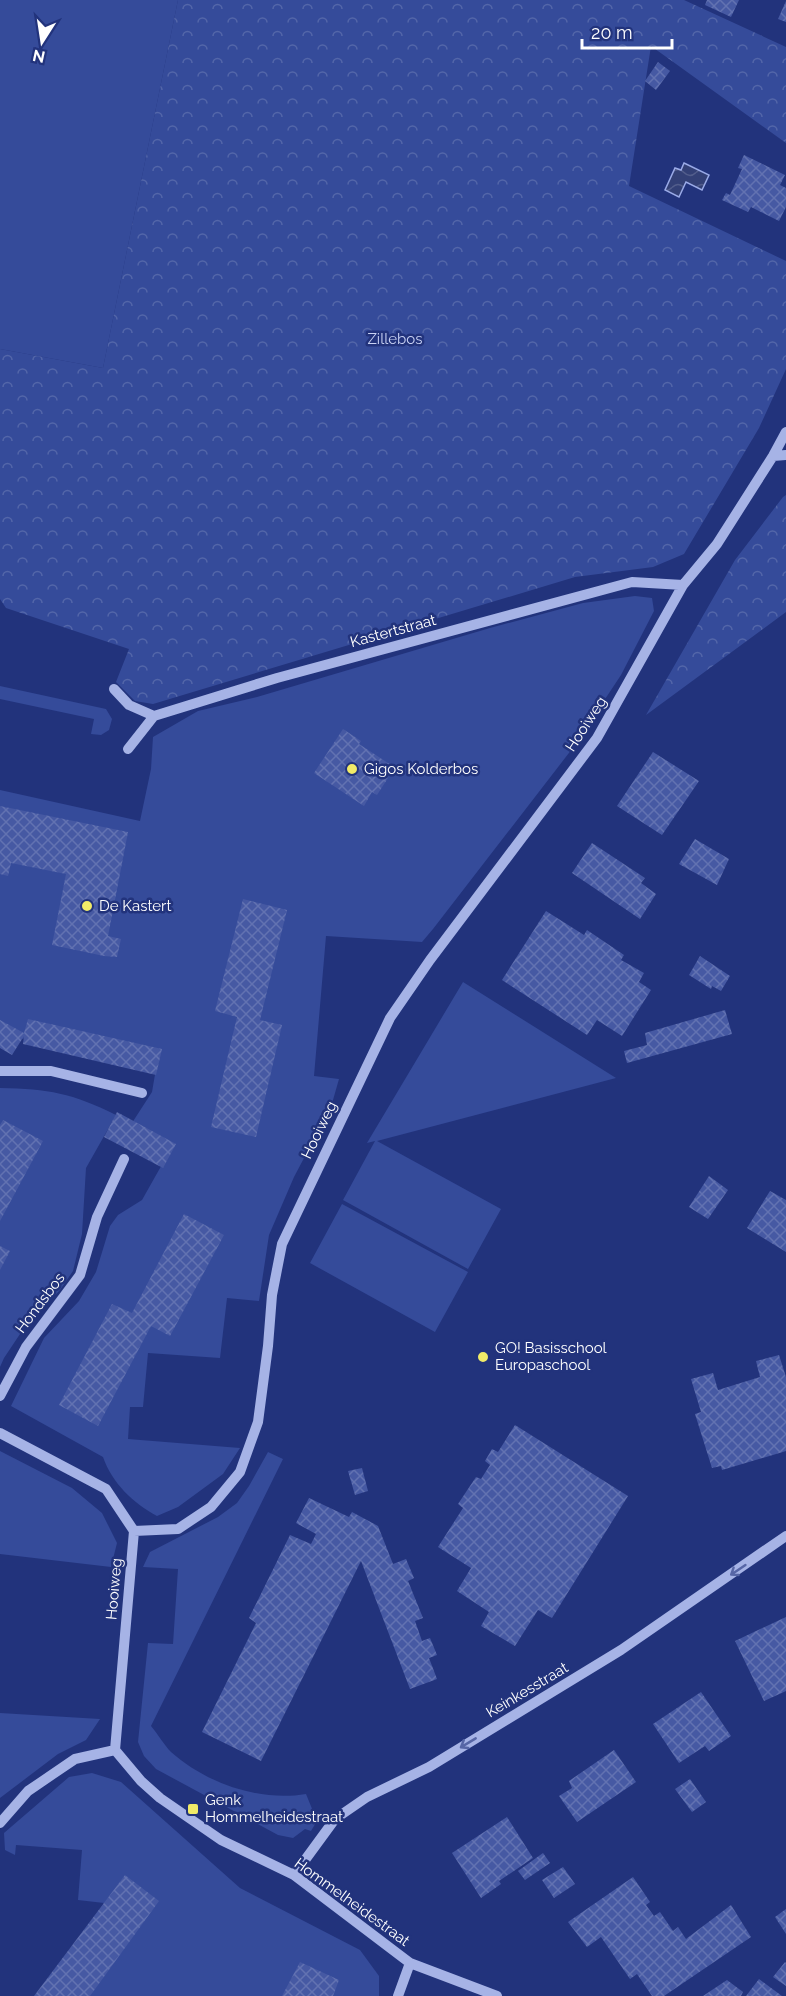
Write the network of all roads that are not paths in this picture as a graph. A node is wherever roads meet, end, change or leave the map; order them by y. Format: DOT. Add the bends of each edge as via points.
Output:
graph roads {
  1 [pos="786,432"];
  2 [pos="786,455"];
  3 [pos="774,456"];
  4 [pos="683,585"];
  5 [pos="114,689"];
  6 [pos="154,716"];
  7 [pos="128,749"];
  8 [pos="0,1071"];
  9 [pos="142,1093"];
  10 [pos="124,1159"];
  11 [pos="0,1396"];
  12 [pos="0,1433"];
  13 [pos="134,1531"];
  14 [pos="786,1536"];
  15 [pos="115,1750"];
  16 [pos="0,1823"];
  17 [pos="294,1875"];
  18 [pos="410,1963"];
  19 [pos="398,1996"];
  20 [pos="496,1996"];
  1 -- 3 [label="street, Hooiweg"];
  2 -- 3 [label="street"];
  3 -- 4 [label="street, Hooiweg" via="717,544"];
  4 -- 6 [label="street, Kastertstraat" via="632,582 277,678"];
  4 -- 13 [label="street, Hooiweg" via="597,738 390,1018 282,1244 258,1422 240,1472 211,1507 178,1529"];
  5 -- 6 [label="street" via="129,705"];
  6 -- 7 [label="street"];
  8 -- 9 [label="street" via="51,1071"];
  10 -- 11 [label="street, Hondsbos" via="97,1217 80,1275 26,1347"];
  12 -- 13 [label="street" via="106,1489"];
  13 -- 15 [label="street, Hooiweg"];
  14 -- 17 [label="street, Keinkesstraat, one-way" via="621,1650 429,1767 367,1797 335,1819"];
  15 -- 16 [label="street" via="75,1759 28,1791"];
  15 -- 17 [label="street, Hommelheidestraat" via="160,1798 221,1840"];
  17 -- 18 [label="street, Hommelheidestraat"];
  18 -- 19 [label="street"];
  18 -- 20 [label="street, Hommelheidestraat"];
}
